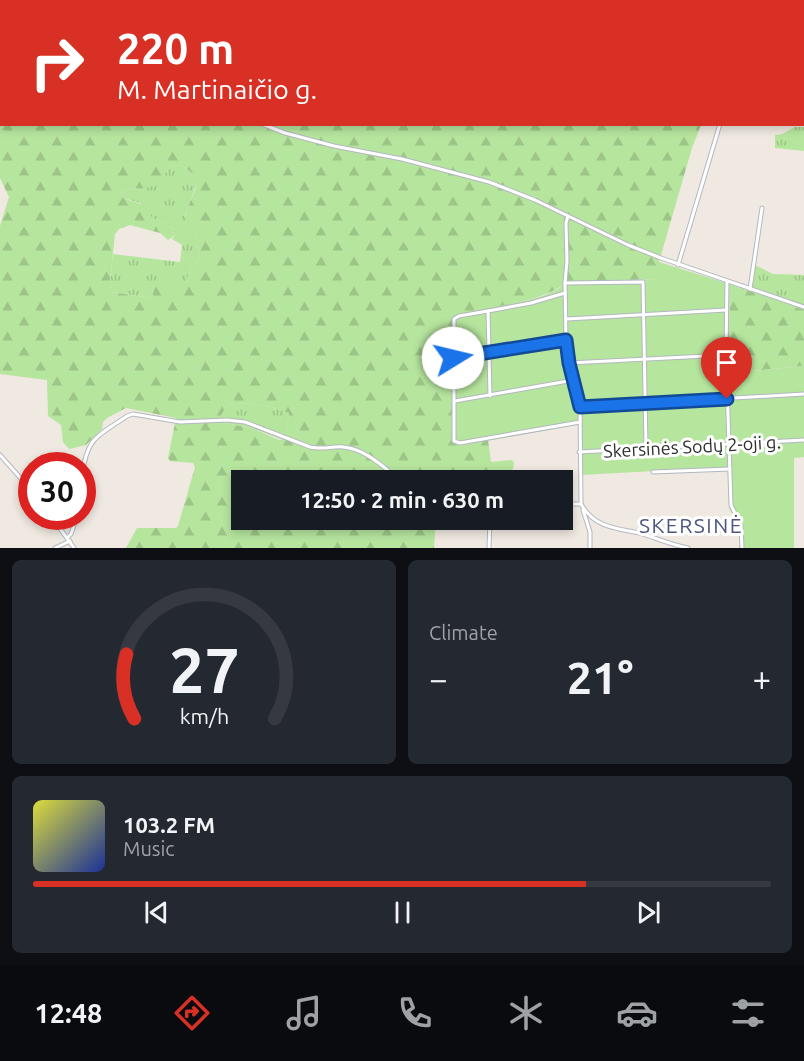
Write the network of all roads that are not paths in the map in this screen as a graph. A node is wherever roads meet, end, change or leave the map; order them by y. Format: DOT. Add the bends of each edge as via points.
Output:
graph roads {
  1 [pos="267,126"];
  2 [pos="719,126"];
  3 [pos="762,208"];
  4 [pos="568,216"];
  5 [pos="678,265"];
  6 [pos="727,281"];
  7 [pos="565,283"];
  8 [pos="750,289"];
  9 [pos="566,293"];
  10 [pos="804,307"];
  11 [pos="726,310"];
  12 [pos="488,311"];
  13 [pos="642,315"];
  14 [pos="567,319"];
  15 [pos="566,340"];
  16 [pos="488,353"];
  17 [pos="726,355"];
  18 [pos="453,358"];
  19 [pos="644,359"];
  20 [pos="569,363"];
  21 [pos="574,380"];
  22 [pos="804,394"];
  23 [pos="490,396"];
  24 [pos="727,399"];
  25 [pos="454,401"];
  26 [pos="645,404"];
  27 [pos="580,407"];
  28 [pos="580,422"];
  29 [pos="804,440"];
  30 [pos="729,443"];
  31 [pos="646,448"];
  32 [pos="86,452"];
  33 [pos="579,452"];
  34 [pos="0,455"];
  35 [pos="5,460"];
  36 [pos="0,463"];
  37 [pos="730,469"];
  38 [pos="387,470"];
  39 [pos="653,472"];
  40 [pos="18,475"];
  41 [pos="573,505"];
  42 [pos="582,506"];
  43 [pos="61,530"];
  44 [pos="72,530"];
  45 [pos="490,530"];
  46 [pos="68,539"];
  47 [pos="55,548"];
  48 [pos="74,548"];
  49 [pos="489,548"];
  50 [pos="590,548"];
  51 [pos="688,548"];
  52 [pos="742,548"];
  1 -- 4 [label="street" via="334,146 489,182"];
  2 -- 5 [label="street"];
  3 -- 8 [label="street"];
  4 -- 5 [label="street"];
  4 -- 7 [label="street"];
  5 -- 6 [label="street"];
  6 -- 8 [label="street"];
  6 -- 11 [label="street"];
  7 -- 9 [label="street"];
  7 -- 13 [label="street" via="643,282"];
  8 -- 10 [label="street"];
  9 -- 12 [label="street"];
  9 -- 14 [label="street"];
  11 -- 13 [label="street"];
  11 -- 17 [label="street"];
  12 -- 16 [label="street"];
  12 -- 18 [label="street" via="454,319"];
  13 -- 14 [label="street"];
  13 -- 19 [label="street"];
  14 -- 15 [label="street"];
  15 -- 16 [label="street"];
  15 -- 20 [label="street"];
  16 -- 18 [label="street"];
  16 -- 23 [label="street"];
  17 -- 19 [label="street"];
  17 -- 24 [label="street"];
  18 -- 25 [label="street"];
  19 -- 20 [label="street"];
  19 -- 26 [label="street"];
  20 -- 21 [label="street"];
  21 -- 23 [label="street"];
  21 -- 27 [label="street"];
  22 -- 24 [label="street"];
  23 -- 25 [label="street"];
  24 -- 26 [label="street"];
  24 -- 30 [label="street"];
  25 -- 28 [label="street" via="456,443"];
  26 -- 27 [label="street"];
  26 -- 31 [label="street"];
  27 -- 28 [label="street"];
  28 -- 33 [label="street"];
  29 -- 30 [label="street, Skersinės Sodų 2-oji g."];
  30 -- 31 [label="street, Skersinės Sodų 2-oji g."];
  30 -- 37 [label="street"];
  31 -- 33 [label="street, Skersinės Sodų 2-oji g."];
  32 -- 38 [label="street" via="90,444 134,414 180,422 250,423 310,447 345,447 369,456"];
  33 -- 42 [label="street"];
  34 -- 35 [label="street"];
  35 -- 36 [label="street"];
  35 -- 40 [label="street"];
  37 -- 39 [label="street"];
  37 -- 52 [label="street" via="731,506 741,526"];
  41 -- 42 [label="street"];
  42 -- 50 [label="street"];
  42 -- 51 [label="street" via="606,527"];
  43 -- 46 [label="street"];
  44 -- 46 [label="street"];
  45 -- 49 [label="street"];
  46 -- 47 [label="street"];
  46 -- 48 [label="street"];
}
